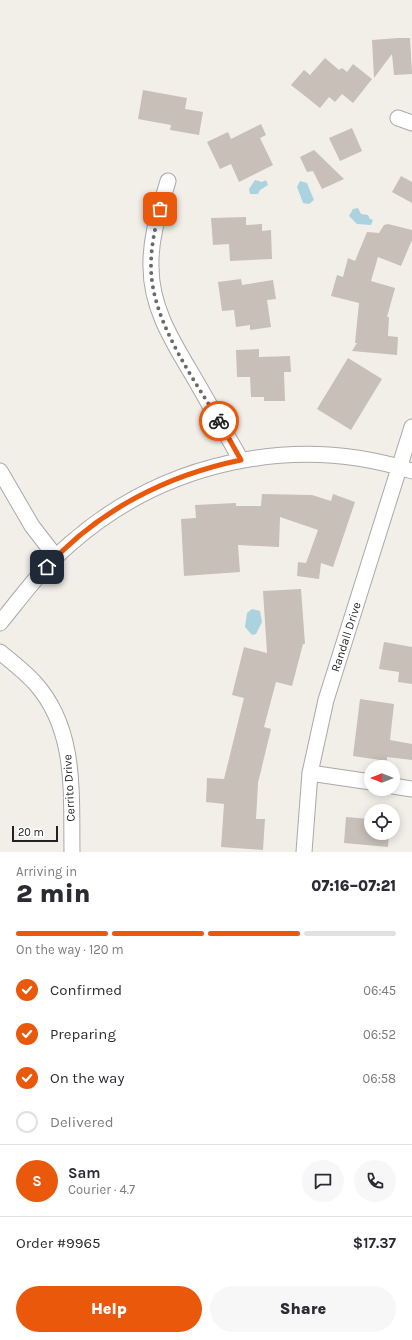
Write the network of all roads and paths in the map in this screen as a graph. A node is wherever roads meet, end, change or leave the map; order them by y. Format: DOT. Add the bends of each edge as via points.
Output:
graph roads {
  1 [pos="168,181"];
  2 [pos="412,427"];
  3 [pos="241,460"];
  4 [pos="406,469"];
  5 [pos="0,471"];
  6 [pos="56,557"];
  7 [pos="0,623"];
  8 [pos="0,652"];
  9 [pos="310,773"];
  10 [pos="364,781"];
  11 [pos="400,787"];
  12 [pos="412,789"];
  13 [pos="72,852"];
  14 [pos="304,852"];
  1 -- 3 [label="street" via="151,252 154,297 170,337"];
  2 -- 4 [label="street, Randall Drive"];
  3 -- 4 [label="street" via="292,454 328,455 365,459"];
  3 -- 6 [label="street" via="218,464 172,480 138,496 87,529"];
  4 -- 9 [label="street, Randall Drive" via="326,700"];
  5 -- 6 [label="street" via="32,526"];
  6 -- 7 [label="street"];
  8 -- 13 [label="street, Cerrito Drive" via="35,683 52,708 64,736 70,766"];
  9 -- 10 [label="street"];
  9 -- 14 [label="street, Randall Drive"];
  11 -- 12 [label="street"];
}
